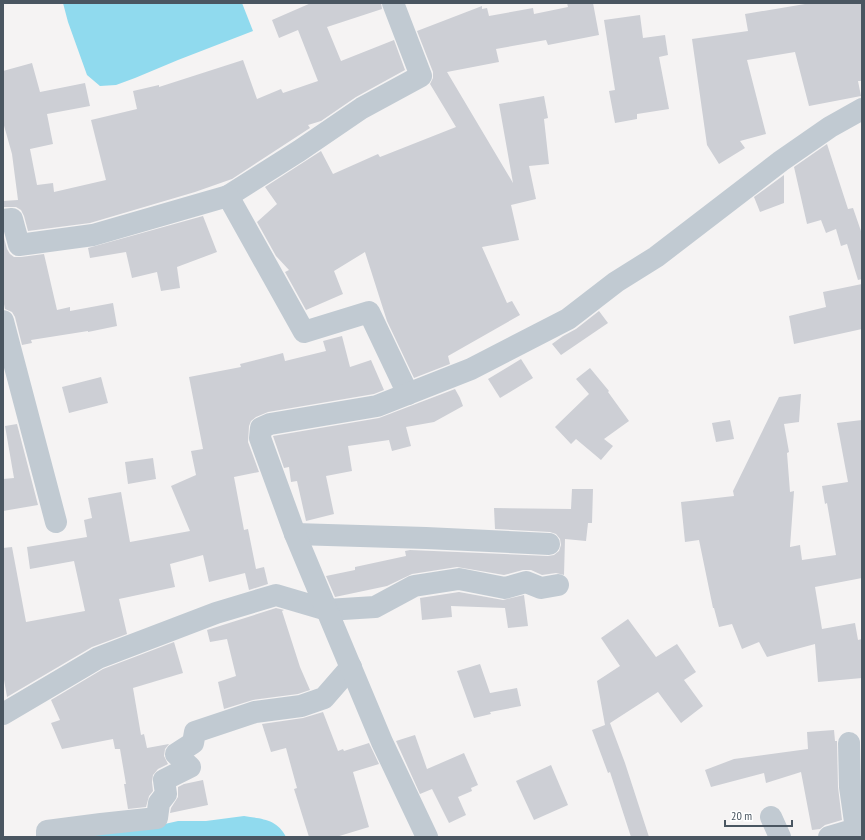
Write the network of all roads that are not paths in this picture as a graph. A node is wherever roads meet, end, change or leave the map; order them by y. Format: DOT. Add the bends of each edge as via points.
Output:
graph roads {
  1 [pos="392,3"];
  2 [pos="862,109"];
  3 [pos="228,196"];
  4 [pos="6,217"];
  5 [pos="3,321"];
  6 [pos="408,394"];
  7 [pos="56,522"];
  8 [pos="295,534"];
  9 [pos="550,544"];
  10 [pos="558,585"];
  11 [pos="327,610"];
  12 [pos="351,666"];
  13 [pos="3,714"];
  14 [pos="848,743"];
  15 [pos="771,817"];
  16 [pos="47,837"];
  17 [pos="427,837"];
  18 [pos="780,837"];
  19 [pos="829,837"];
  1 -- 3 [label="street" via="421,76 362,108"];
  2 -- 6 [label="street" via="830,127 781,161 656,257 616,282 568,319 471,369"];
  3 -- 4 [label="street" via="93,235 19,246"];
  3 -- 6 [label="street" via="304,332 369,312"];
  5 -- 7 [label="street"];
  6 -- 8 [label="street" via="377,406 270,424 261,428 260,438"];
  8 -- 9 [label="street"];
  8 -- 11 [label="street"];
  10 -- 11 [label="street" via="541,588 526,582 505,588 459,579 414,586 375,607"];
  11 -- 12 [label="street"];
  11 -- 13 [label="street" via="276,595 216,613 98,658"];
  12 -- 16 [label="street" via="324,698 301,706 255,712 196,732 193,743 176,754 190,767 164,780 166,794 159,803 157,818 47,831"];
  12 -- 17 [label="street" via="382,742"];
  14 -- 19 [label="street" via="850,787 856,829"];
  15 -- 18 [label="street"];
}
